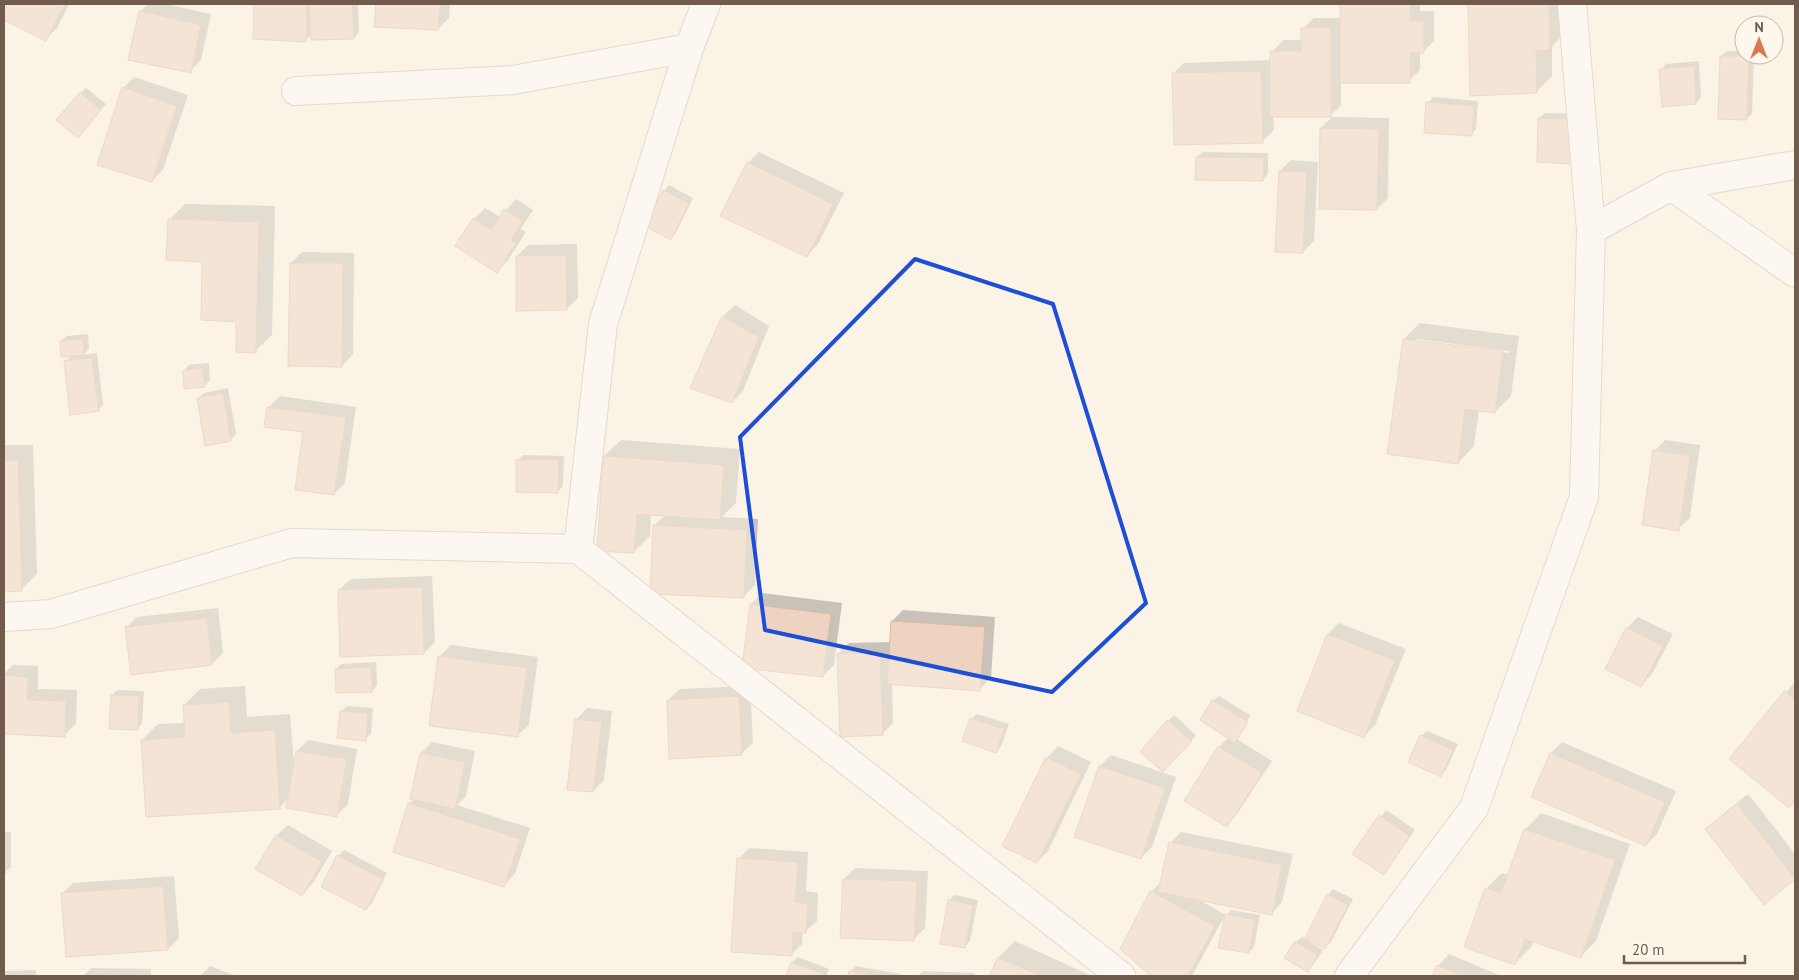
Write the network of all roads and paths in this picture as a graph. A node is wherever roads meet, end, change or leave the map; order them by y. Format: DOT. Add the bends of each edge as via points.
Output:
graph roads {
  1 [pos="706,4"];
  2 [pos="1572,4"];
  3 [pos="689,48"];
  4 [pos="296,91"];
  5 [pos="1795,165"];
  6 [pos="1671,186"];
  7 [pos="1591,230"];
  8 [pos="1795,272"];
  9 [pos="578,549"];
  10 [pos="4,617"];
  11 [pos="1121,976"];
  12 [pos="1349,976"];
  1 -- 3 [label="street"];
  2 -- 7 [label="street"];
  3 -- 4 [label="street" via="513,80"];
  3 -- 9 [label="street" via="603,324"];
  5 -- 6 [label="street"];
  6 -- 7 [label="street"];
  6 -- 8 [label="street"];
  7 -- 12 [label="street" via="1584,497 1474,808"];
  9 -- 10 [label="street" via="292,543 51,614"];
  9 -- 11 [label="street"];
}
